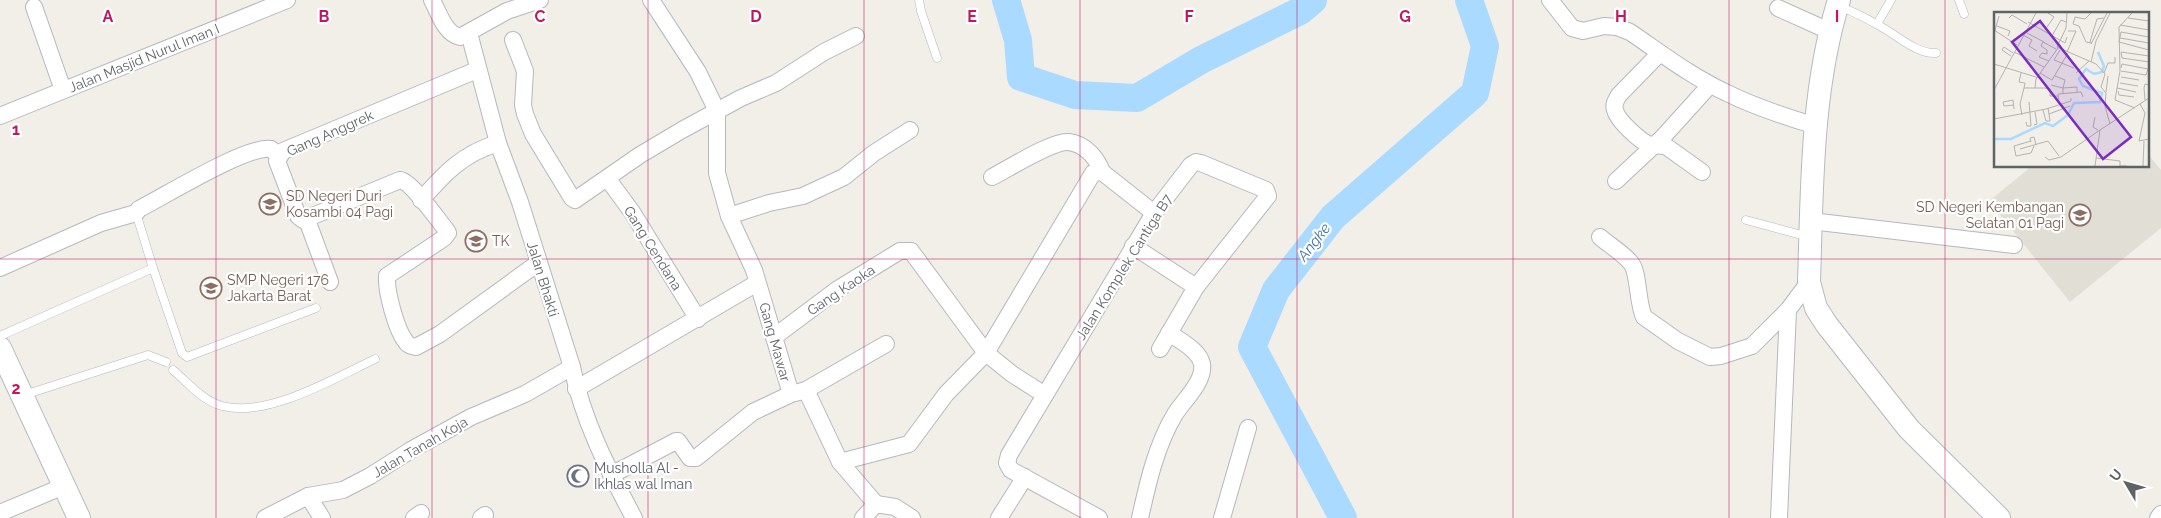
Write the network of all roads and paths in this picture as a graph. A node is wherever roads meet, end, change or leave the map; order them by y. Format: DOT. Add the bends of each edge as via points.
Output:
graph roads {
  1 [pos="287,0"];
  2 [pos="432,0"];
  3 [pos="540,0"];
  4 [pos="652,0"];
  5 [pos="919,0"];
  6 [pos="1550,0"];
  7 [pos="1891,0"];
  8 [pos="1960,0"];
  9 [pos="1838,2"];
  10 [pos="34,7"];
  11 [pos="1778,8"];
  12 [pos="1964,14"];
  13 [pos="1877,24"];
  14 [pos="1829,32"];
  15 [pos="461,34"];
  16 [pos="856,36"];
  17 [pos="513,40"];
  18 [pos="1660,53"];
  19 [pos="1936,53"];
  20 [pos="937,58"];
  21 [pos="477,70"];
  22 [pos="1710,84"];
  23 [pos="62,90"];
  24 [pos="717,111"];
  25 [pos="0,116"];
  26 [pos="1816,126"];
  27 [pos="910,130"];
  28 [pos="498,143"];
  29 [pos="1653,145"];
  30 [pos="279,156"];
  31 [pos="1102,172"];
  32 [pos="1702,172"];
  33 [pos="992,177"];
  34 [pos="607,178"];
  35 [pos="1616,181"];
  36 [pos="421,200"];
  37 [pos="1154,212"];
  38 [pos="136,213"];
  39 [pos="729,216"];
  40 [pos="307,220"];
  41 [pos="1746,220"];
  42 [pos="1811,229"];
  43 [pos="1600,237"];
  44 [pos="2014,245"];
  45 [pos="1133,246"];
  46 [pos="538,263"];
  47 [pos="0,268"];
  48 [pos="153,268"];
  49 [pos="330,282"];
  50 [pos="1809,282"];
  51 [pos="757,283"];
  52 [pos="1196,287"];
  53 [pos="316,308"];
  54 [pos="1788,310"];
  55 [pos="698,319"];
  56 [pos="1169,334"];
  57 [pos="0,336"];
  58 [pos="774,337"];
  59 [pos="886,344"];
  60 [pos="0,348"];
  61 [pos="1160,349"];
  62 [pos="986,353"];
  63 [pos="375,359"];
  64 [pos="166,362"];
  65 [pos="572,367"];
  66 [pos="173,370"];
  67 [pos="576,389"];
  68 [pos="798,392"];
  69 [pos="1045,395"];
  70 [pos="23,396"];
  71 [pos="1248,428"];
  72 [pos="840,462"];
  73 [pos="611,475"];
  74 [pos="1025,478"];
  75 [pos="64,486"];
  76 [pos="308,496"];
  77 [pos="876,504"];
  78 [pos="0,514"];
  79 [pos="2161,514"];
  80 [pos="79,518"];
  81 [pos="265,518"];
  82 [pos="322,518"];
  83 [pos="634,518"];
  84 [pos="863,518"];
  85 [pos="912,518"];
  86 [pos="999,518"];
  87 [pos="1099,518"];
  88 [pos="1140,518"];
  89 [pos="1222,518"];
  90 [pos="1778,518"];
  91 [pos="1999,518"];
  92 [pos="2158,518"];
  1 -- 23 [label="street, Jalan Masjid Nurul Iman I"];
  2 -- 15 [label="street, Jalan Bhakti" via="448,30"];
  3 -- 15 [label="street"];
  4 -- 24 [label="street" via="698,72"];
  5 -- 20 [label="lane"];
  6 -- 18 [label="street" via="1572,28 1583,32 1604,26 1617,27"];
  7 -- 13 [label="lane"];
  8 -- 12 [label="lane"];
  9 -- 13 [label="lane"];
  9 -- 14 [label="main road"];
  10 -- 23 [label="street"];
  11 -- 14 [label="street"];
  13 -- 19 [label="lane" via="1919,50"];
  14 -- 26 [label="main road"];
  15 -- 21 [label="street, Jalan Bhakti"];
  16 -- 24 [label="street" via="776,83"];
  17 -- 34 [label="street" via="525,71 525,114 533,134 572,198 580,198"];
  18 -- 22 [label="street"];
  18 -- 29 [label="street" via="1614,103 1619,118 1646,143"];
  21 -- 28 [label="street, Jalan Bhakti"];
  21 -- 30 [label="street, Gang Anggrek"];
  22 -- 26 [label="street" via="1773,113"];
  22 -- 29 [label="street"];
  23 -- 25 [label="street, Jalan Masjid Nurul Iman I"];
  24 -- 34 [label="street"];
  24 -- 39 [label="street, Gang Mawar" via="718,174"];
  26 -- 42 [label="main road"];
  27 -- 39 [label="street" via="844,177 803,196"];
  28 -- 36 [label="street" via="457,162"];
  28 -- 46 [label="street, Jalan Bhakti"];
  29 -- 32 [label="street" via="1667,147"];
  29 -- 35 [label="street"];
  30 -- 38 [label="street" via="271,149 258,149"];
  30 -- 40 [label="street, Gang Anggrek" via="277,161 298,216"];
  31 -- 33 [label="street" via="1098,160 1084,148 1069,142 1054,144"];
  31 -- 37 [label="street"];
  31 -- 62 [label="street" via="1093,172 1089,178"];
  34 -- 55 [label="street, Gang Cendana" via="632,212"];
  36 -- 40 [label="street" via="404,180 400,180"];
  36 -- 46 [label="street" via="448,233 387,276 396,322 410,346 416,347 440,334"];
  37 -- 45 [label="street, Jalan Komplek Cantiga B7"];
  37 -- 52 [label="street, Jalan Komplek Cantiga B7" via="1196,162 1266,190 1268,196"];
  38 -- 47 [label="street" via="101,223"];
  38 -- 48 [label="lane"];
  39 -- 51 [label="street, Gang Mawar"];
  40 -- 49 [label="street, Gang Anggrek"];
  41 -- 42 [label="lane"];
  42 -- 44 [label="street"];
  42 -- 50 [label="main road"];
  43 -- 54 [label="street" via="1630,262 1644,317 1710,357 1752,346"];
  45 -- 52 [label="street"];
  45 -- 69 [label="street, Jalan Komplek Cantiga B7"];
  46 -- 65 [label="street, Jalan Bhakti"];
  48 -- 53 [label="lane" via="182,353 187,357"];
  48 -- 57 [label="lane"];
  50 -- 54 [label="street"];
  50 -- 91 [label="main road" via="1821,316 1909,429"];
  51 -- 55 [label="street"];
  51 -- 58 [label="street, Gang Mawar"];
  52 -- 56 [label="street"];
  54 -- 90 [label="street"];
  55 -- 67 [label="street"];
  56 -- 61 [label="street"];
  56 -- 88 [label="street" via="1199,356 1202,372 1159,445"];
  58 -- 62 [label="street, Gang Kaoka" via="838,289 900,251 911,250"];
  58 -- 68 [label="street, Gang Mawar"];
  59 -- 68 [label="street"];
  60 -- 70 [label="main road"];
  62 -- 69 [label="street"];
  62 -- 72 [label="street" via="946,394 909,444"];
  63 -- 66 [label="lane" via="294,397 244,408 210,401"];
  64 -- 70 [label="lane" via="148,354"];
  65 -- 67 [label="street, Jalan Bhakti"];
  65 -- 76 [label="street, Jalan Tanah Koja" via="525,394 471,417 343,490"];
  67 -- 73 [label="street, Jalan Bhakti"];
  68 -- 72 [label="street"];
  68 -- 73 [label="street, Gang Mawar" via="754,412 696,458 690,458 676,441"];
  69 -- 74 [label="street, Jalan Komplek Cantiga B7" via="1007,463 1011,470"];
  70 -- 75 [label="main road"];
  71 -- 89 [label="street"];
  72 -- 77 [label="street"];
  73 -- 83 [label="street, Jalan Bhakti"];
  74 -- 86 [label="street"];
  74 -- 87 [label="street"];
  75 -- 78 [label="street"];
  75 -- 80 [label="main road"];
  76 -- 81 [label="street, Jalan Tanah Koja"];
  76 -- 82 [label="street"];
  77 -- 84 [label="street"];
  77 -- 85 [label="street" via="895,507"];
  79 -- 92 [label="street"];
}
